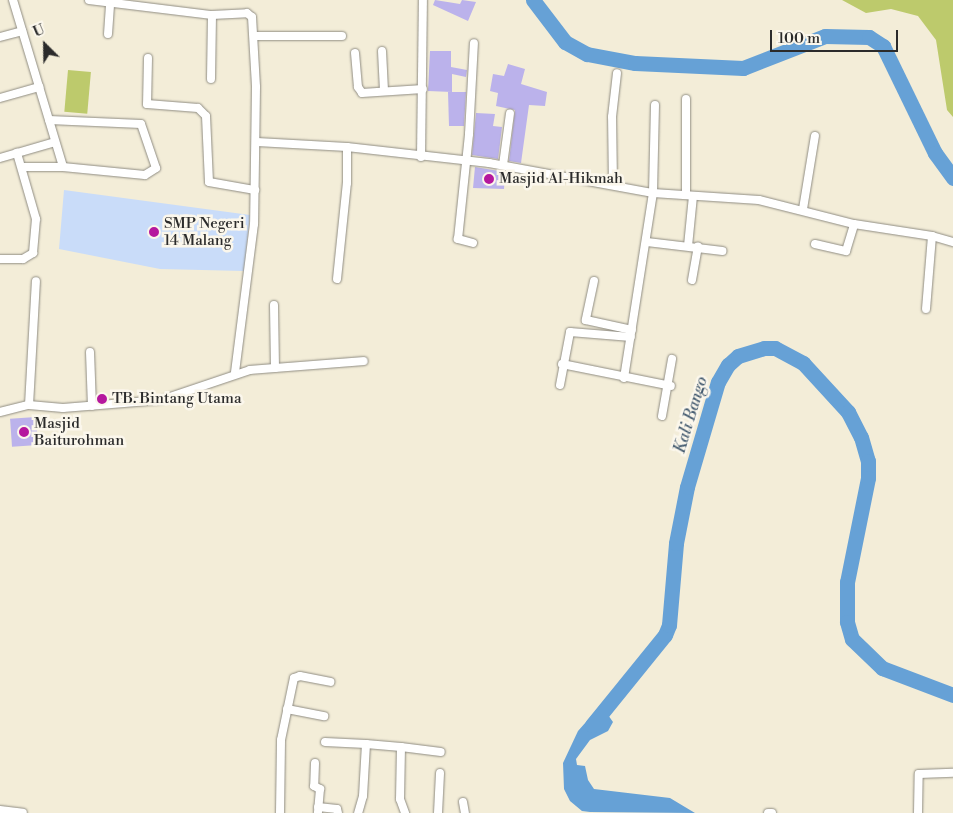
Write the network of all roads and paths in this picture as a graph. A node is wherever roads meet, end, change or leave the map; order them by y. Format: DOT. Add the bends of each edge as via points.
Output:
graph roads {
  1 [pos="13,0"];
  2 [pos="89,0"];
  3 [pos="423,0"];
  4 [pos="110,2"];
  5 [pos="212,15"];
  6 [pos="22,31"];
  7 [pos="108,34"];
  8 [pos="254,36"];
  9 [pos="342,36"];
  10 [pos="0,37"];
  11 [pos="474,43"];
  12 [pos="382,51"];
  13 [pos="355,53"];
  14 [pos="148,58"];
  15 [pos="617,73"];
  16 [pos="210,79"];
  17 [pos="39,86"];
  18 [pos="423,89"];
  19 [pos="384,91"];
  20 [pos="0,98"];
  21 [pos="686,99"];
  22 [pos="655,106"];
  23 [pos="510,113"];
  24 [pos="49,120"];
  25 [pos="815,136"];
  26 [pos="55,142"];
  27 [pos="257,142"];
  28 [pos="347,147"];
  29 [pos="17,153"];
  30 [pos="421,156"];
  31 [pos="0,158"];
  32 [pos="466,162"];
  33 [pos="503,165"];
  34 [pos="22,167"];
  35 [pos="63,167"];
  36 [pos="613,185"];
  37 [pos="255,190"];
  38 [pos="653,193"];
  39 [pos="690,196"];
  40 [pos="803,209"];
  41 [pos="854,224"];
  42 [pos="932,236"];
  43 [pos="647,242"];
  44 [pos="953,242"];
  45 [pos="473,243"];
  46 [pos="815,244"];
  47 [pos="688,246"];
  48 [pos="698,247"];
  49 [pos="722,251"];
  50 [pos="0,259"];
  51 [pos="337,279"];
  52 [pos="692,280"];
  53 [pos="36,281"];
  54 [pos="594,281"];
  55 [pos="274,305"];
  56 [pos="926,309"];
  57 [pos="632,334"];
  58 [pos="90,352"];
  59 [pos="672,360"];
  60 [pos="364,362"];
  61 [pos="562,364"];
  62 [pos="275,368"];
  63 [pos="235,373"];
  64 [pos="624,378"];
  65 [pos="560,385"];
  66 [pos="669,386"];
  67 [pos="29,405"];
  68 [pos="92,406"];
  69 [pos="0,412"];
  70 [pos="662,416"];
  71 [pos="330,682"];
  72 [pos="287,709"];
  73 [pos="324,716"];
  74 [pos="325,742"];
  75 [pos="366,744"];
  76 [pos="401,747"];
  77 [pos="441,752"];
  78 [pos="315,763"];
  79 [pos="440,773"];
  80 [pos="953,773"];
  81 [pos="463,802"];
  82 [pos="0,810"];
  83 [pos="318,810"];
  84 [pos="768,812"];
  85 [pos="23,813"];
  86 [pos="280,813"];
  87 [pos="338,813"];
  88 [pos="358,813"];
  89 [pos="405,813"];
  90 [pos="438,813"];
  91 [pos="465,813"];
  92 [pos="772,813"];
  93 [pos="918,813"];
  1 -- 6 [label="street"];
  2 -- 4 [label="street"];
  3 -- 18 [label="street"];
  4 -- 5 [label="street"];
  4 -- 7 [label="street"];
  5 -- 8 [label="street" via="249,14"];
  5 -- 16 [label="street"];
  6 -- 10 [label="street"];
  6 -- 17 [label="street"];
  8 -- 9 [label="street"];
  8 -- 27 [label="street"];
  11 -- 32 [label="street"];
  12 -- 19 [label="street"];
  13 -- 19 [label="street" via="361,92"];
  14 -- 37 [label="street" via="146,108 201,110 207,120 209,182"];
  15 -- 36 [label="street" via="612,117"];
  17 -- 20 [label="street"];
  17 -- 24 [label="street"];
  18 -- 19 [label="street"];
  18 -- 30 [label="street"];
  21 -- 39 [label="street"];
  22 -- 38 [label="street"];
  23 -- 33 [label="street"];
  24 -- 26 [label="street"];
  24 -- 35 [label="street" via="141,124 156,164 154,171 145,175"];
  25 -- 40 [label="street"];
  26 -- 29 [label="street"];
  26 -- 35 [label="street"];
  27 -- 28 [label="street"];
  27 -- 37 [label="street"];
  28 -- 30 [label="street"];
  28 -- 51 [label="street" via="347,184"];
  29 -- 31 [label="street"];
  29 -- 34 [label="street"];
  30 -- 32 [label="street"];
  32 -- 33 [label="street"];
  32 -- 45 [label="street" via="459,241"];
  33 -- 36 [label="street"];
  34 -- 35 [label="street"];
  34 -- 50 [label="street" via="36,219 33,253 23,259"];
  36 -- 38 [label="street"];
  37 -- 63 [label="street" via="250,261"];
  38 -- 39 [label="street"];
  38 -- 43 [label="street"];
  39 -- 40 [label="street" via="760,200"];
  39 -- 47 [label="street"];
  40 -- 41 [label="street"];
  41 -- 42 [label="street"];
  41 -- 46 [label="street" via="846,251"];
  42 -- 44 [label="street"];
  42 -- 56 [label="street"];
  43 -- 47 [label="street"];
  43 -- 57 [label="street"];
  47 -- 48 [label="street"];
  48 -- 49 [label="street"];
  48 -- 52 [label="street"];
  53 -- 67 [label="street"];
  54 -- 57 [label="street" via="586,320"];
  55 -- 62 [label="street"];
  57 -- 61 [label="street" via="572,331"];
  57 -- 64 [label="street"];
  58 -- 68 [label="street"];
  59 -- 66 [label="street"];
  60 -- 62 [label="street"];
  61 -- 64 [label="street"];
  61 -- 65 [label="street"];
  62 -- 63 [label="street"];
  63 -- 68 [label="street" via="161,400"];
  64 -- 66 [label="street"];
  66 -- 70 [label="street"];
  67 -- 68 [label="street"];
  67 -- 69 [label="street"];
  71 -- 72 [label="street" via="295,677"];
  72 -- 73 [label="street"];
  72 -- 86 [label="street" via="281,740"];
  74 -- 75 [label="street"];
  75 -- 76 [label="street"];
  75 -- 88 [label="street" via="363,796"];
  76 -- 77 [label="street"];
  76 -- 89 [label="street" via="400,798"];
  78 -- 83 [label="street" via="314,786 320,789"];
  79 -- 90 [label="street"];
  80 -- 93 [label="street" via="919,774"];
  81 -- 91 [label="street"];
  82 -- 85 [label="street"];
  83 -- 87 [label="street" via="337,809"];
  84 -- 92 [label="street"];
}
